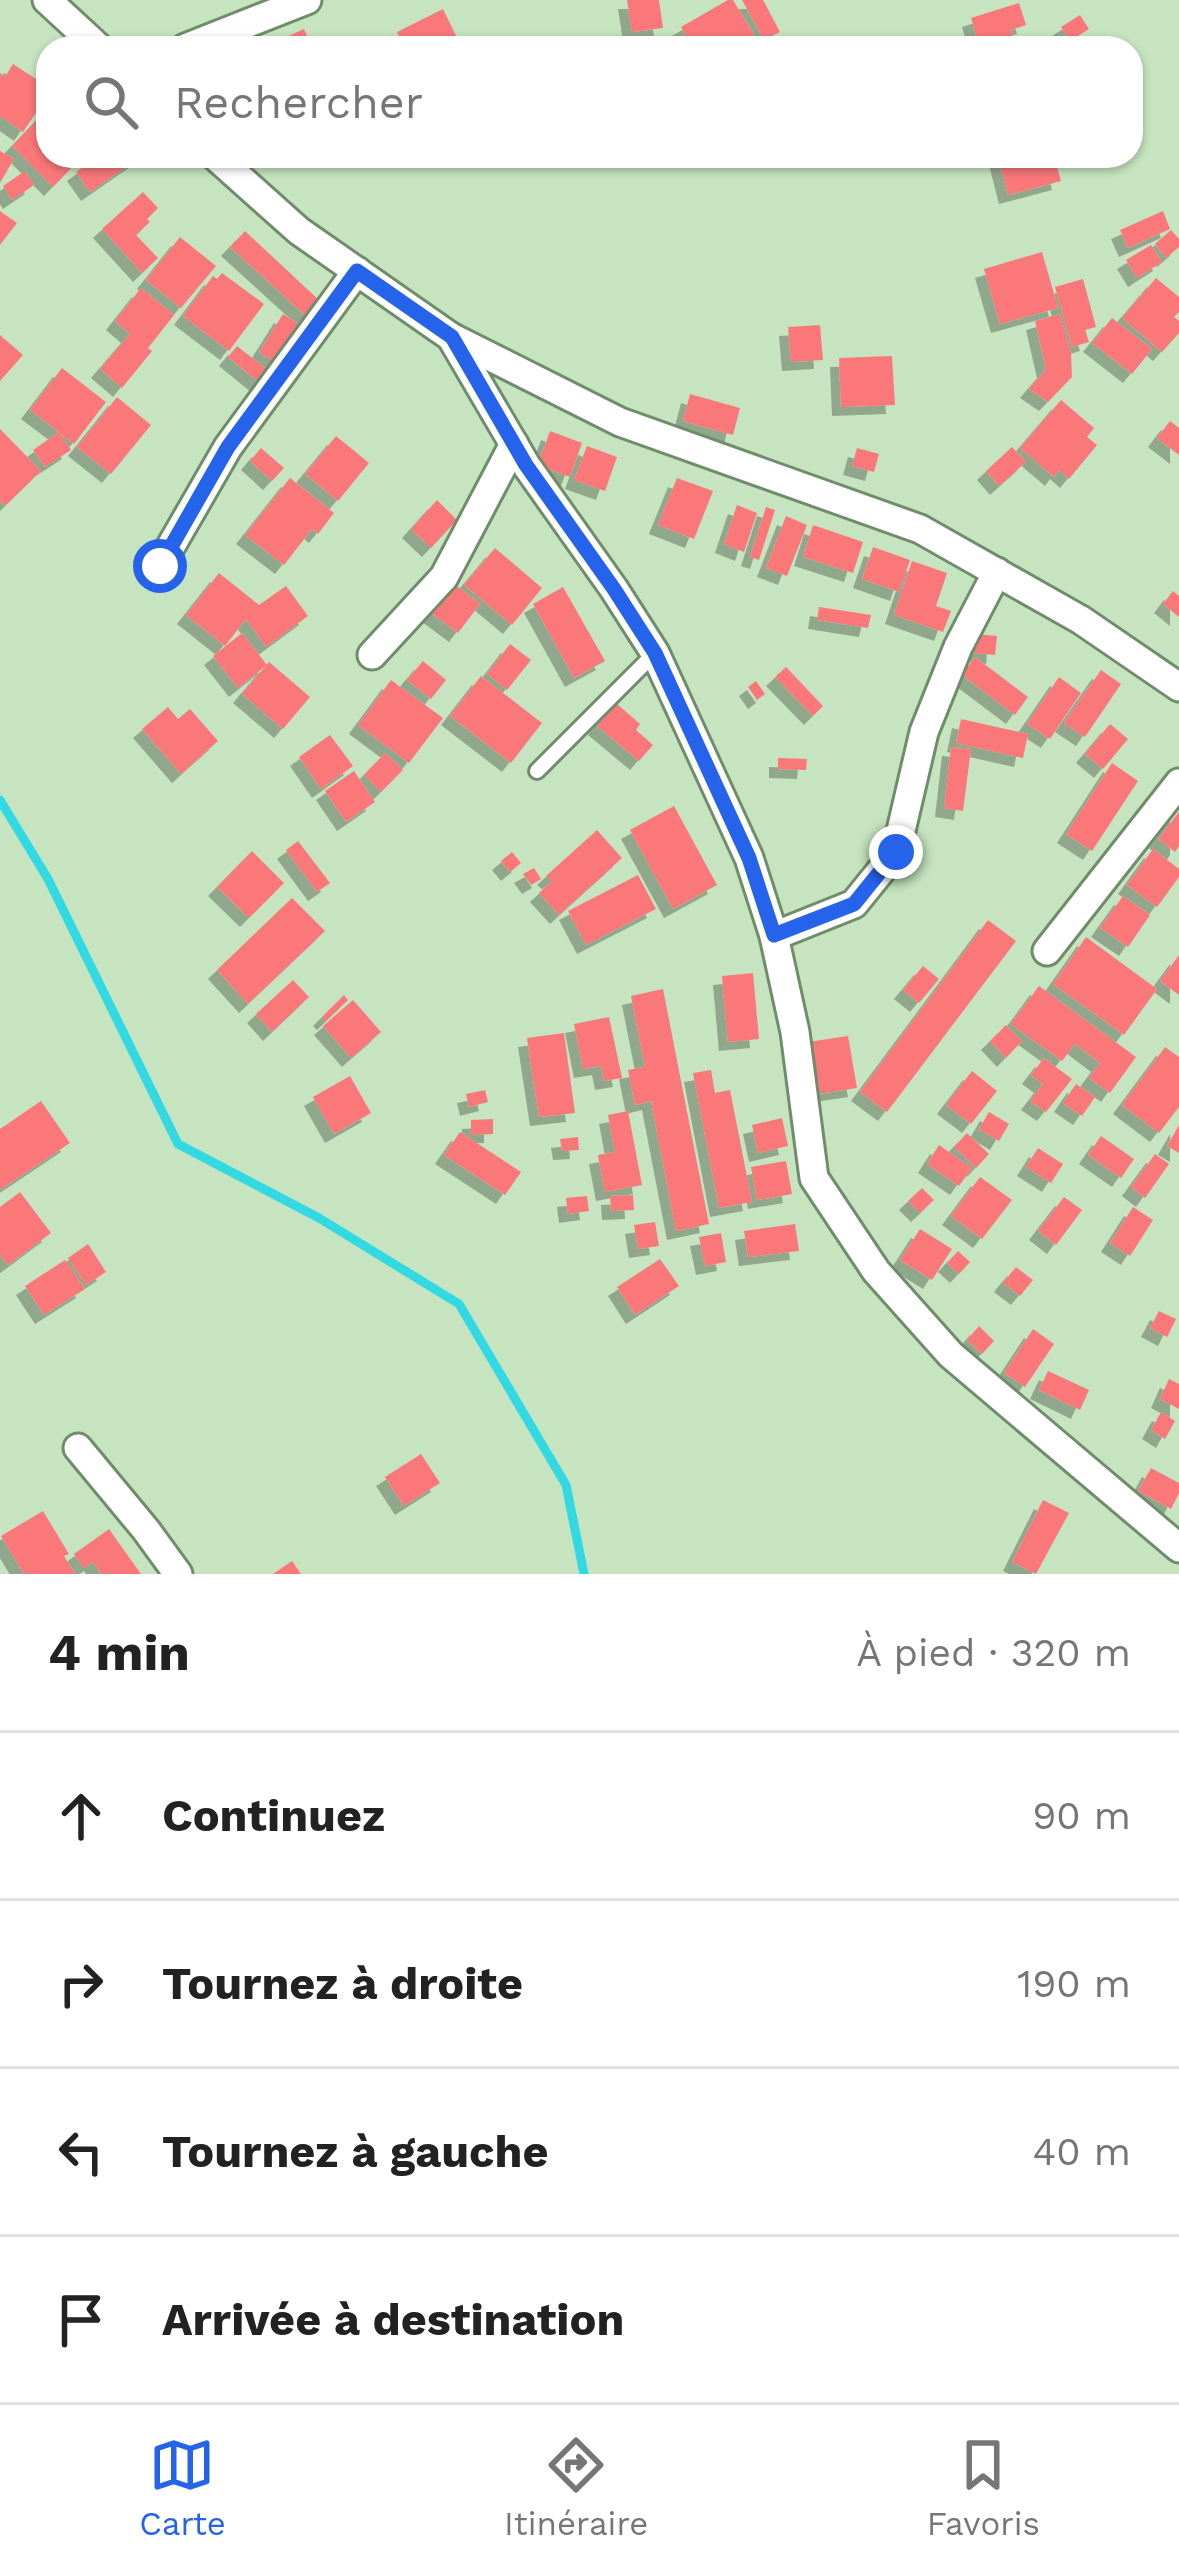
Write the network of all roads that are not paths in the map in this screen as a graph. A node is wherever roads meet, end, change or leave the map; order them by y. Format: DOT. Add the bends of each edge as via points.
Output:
graph roads {
  1 [pos="47,0"];
  2 [pos="307,0"];
  3 [pos="87,36"];
  4 [pos="216,36"];
  5 [pos="228,168"];
  6 [pos="357,271"];
  7 [pos="452,337"];
  8 [pos="514,445"];
  9 [pos="160,566"];
  10 [pos="997,572"];
  11 [pos="655,653"];
  12 [pos="372,655"];
  13 [pos="1179,687"];
  14 [pos="537,771"];
  15 [pos="1179,783"];
  16 [pos="774,935"];
  17 [pos="1046,951"];
  18 [pos="78,1448"];
  19 [pos="1179,1548"];
  20 [pos="178,1574"];
  1 -- 3 [label="street"];
  2 -- 4 [label="street"];
  5 -- 6 [label="street"];
  6 -- 7 [label="street"];
  6 -- 9 [label="street" via="228,447"];
  7 -- 8 [label="street"];
  7 -- 10 [label="street" via="620,422 920,529"];
  8 -- 11 [label="street"];
  8 -- 12 [label="street" via="444,578"];
  10 -- 13 [label="street"];
  10 -- 16 [label="street" via="924,732 896,852 854,904"];
  11 -- 14 [label="lane"];
  11 -- 16 [label="street" via="749,858"];
  15 -- 17 [label="street"];
  16 -- 19 [label="street" via="814,1178 834,1209 876,1271 951,1354"];
  18 -- 20 [label="street"];
}
